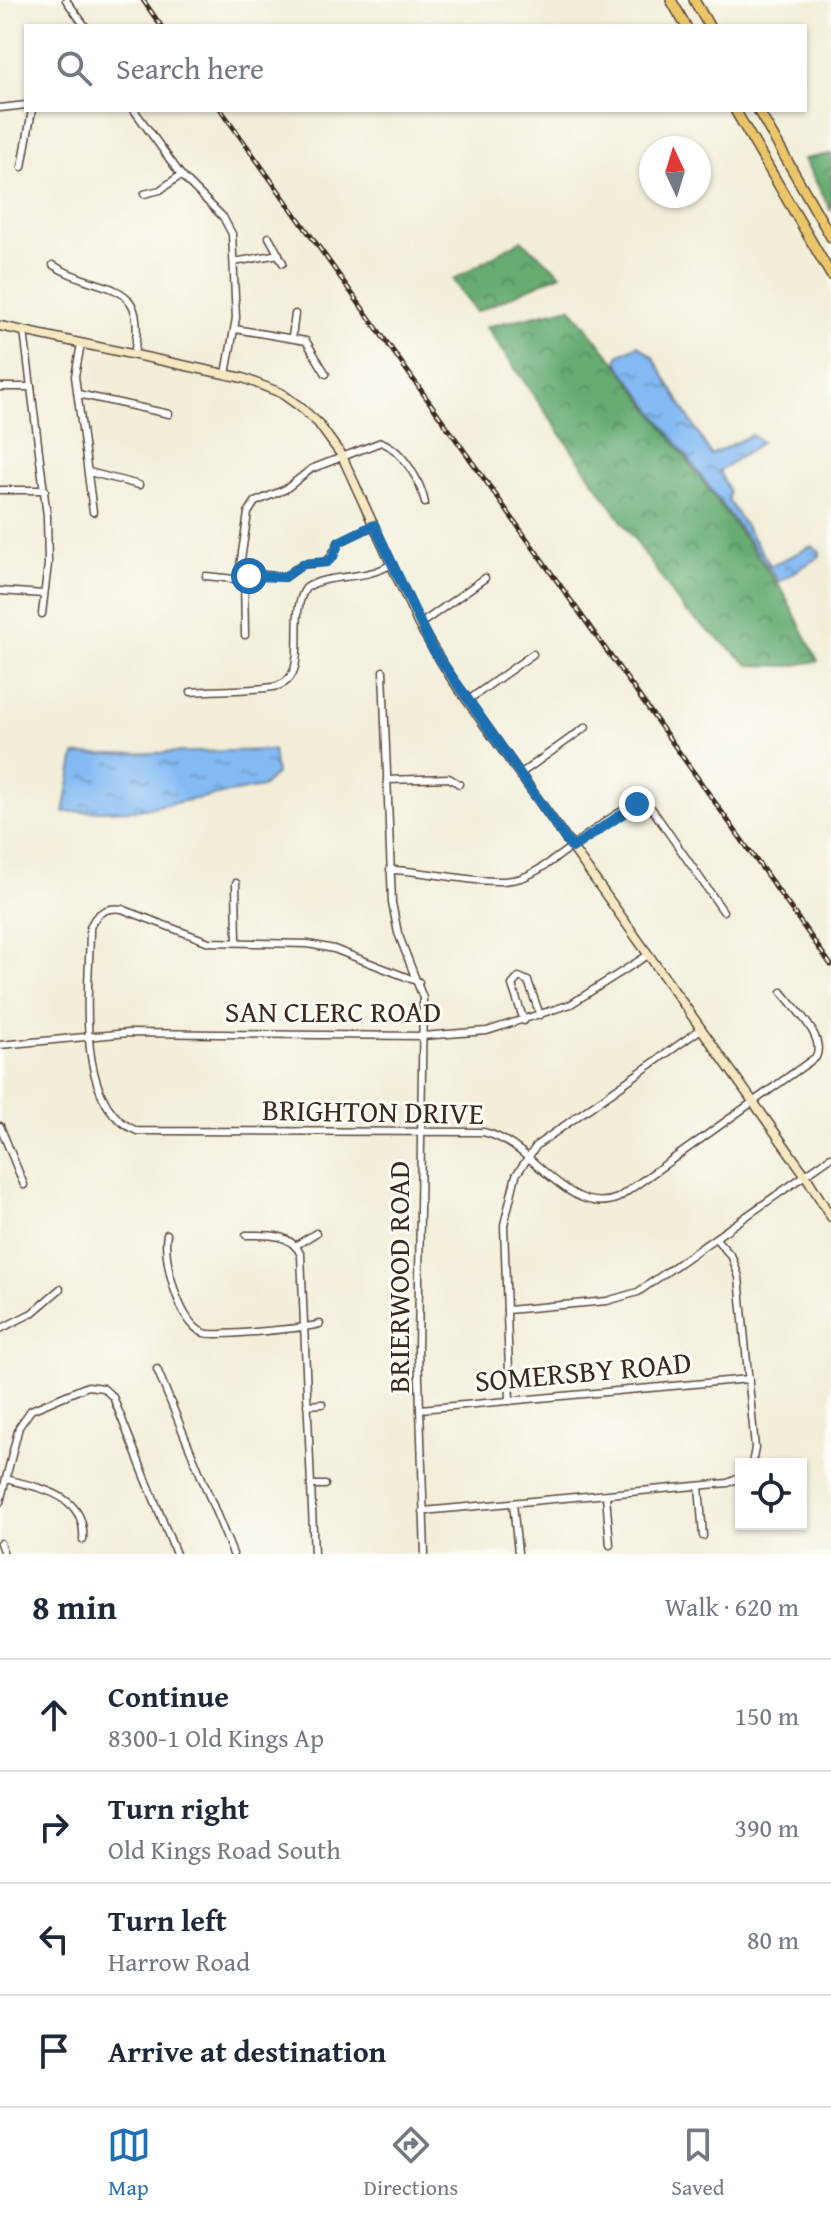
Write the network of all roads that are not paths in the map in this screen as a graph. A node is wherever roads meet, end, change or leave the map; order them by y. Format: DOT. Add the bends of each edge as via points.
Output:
graph roads {
  1 [pos="66,0"];
  2 [pos="671,0"];
  3 [pos="694,0"];
  4 [pos="707,22"];
  5 [pos="84,24"];
  6 [pos="685,24"];
  7 [pos="24,105"];
  8 [pos="0,108"];
  9 [pos="32,112"];
  10 [pos="135,112"];
  11 [pos="736,112"];
  12 [pos="759,112"];
  13 [pos="775,140"];
  14 [pos="758,150"];
  15 [pos="22,167"];
  16 [pos="181,175"];
  17 [pos="144,194"];
  18 [pos="269,237"];
  19 [pos="831,237"];
  20 [pos="279,254"];
  21 [pos="234,262"];
  22 [pos="283,263"];
  23 [pos="53,265"];
  24 [pos="831,275"];
  25 [pos="295,314"];
  26 [pos="0,326"];
  27 [pos="235,329"];
  28 [pos="24,331"];
  29 [pos="292,337"];
  30 [pos="81,344"];
  31 [pos="134,354"];
  32 [pos="226,374"];
  33 [pos="326,374"];
  34 [pos="0,387"];
  35 [pos="31,387"];
  36 [pos="78,394"];
  37 [pos="169,414"];
  38 [pos="342,456"];
  39 [pos="89,472"];
  40 [pos="139,485"];
  41 [pos="0,490"];
  42 [pos="45,490"];
  43 [pos="425,503"];
  44 [pos="93,512"];
  45 [pos="374,525"];
  46 [pos="392,564"];
  47 [pos="244,573"];
  48 [pos="206,576"];
  49 [pos="485,578"];
  50 [pos="0,591"];
  51 [pos="44,594"];
  52 [pos="42,614"];
  53 [pos="419,625"];
  54 [pos="245,635"];
  55 [pos="533,654"];
  56 [pos="383,671"];
  57 [pos="191,692"];
  58 [pos="467,701"];
  59 [pos="586,727"];
  60 [pos="520,774"];
  61 [pos="387,780"];
  62 [pos="459,784"];
  63 [pos="572,848"];
  64 [pos="390,870"];
  65 [pos="236,883"];
  66 [pos="723,911"];
  67 [pos="237,942"];
  68 [pos="648,955"];
  69 [pos="419,982"];
  70 [pos="782,992"];
  71 [pos="540,1015"];
  72 [pos="524,1021"];
  73 [pos="701,1029"];
  74 [pos="89,1036"];
  75 [pos="422,1036"];
  76 [pos="0,1045"];
  77 [pos="753,1102"];
  78 [pos="1,1129"];
  79 [pos="421,1131"];
  80 [pos="527,1155"];
  81 [pos="831,1157"];
  82 [pos="806,1176"];
  83 [pos="24,1185"];
  84 [pos="831,1217"];
  85 [pos="316,1233"];
  86 [pos="167,1234"];
  87 [pos="246,1235"];
  88 [pos="717,1240"];
  89 [pos="295,1246"];
  90 [pos="60,1289"];
  91 [pos="507,1310"];
  92 [pos="320,1324"];
  93 [pos="0,1329"];
  94 [pos="304,1329"];
  95 [pos="157,1369"];
  96 [pos="749,1379"];
  97 [pos="510,1401"];
  98 [pos="322,1404"];
  99 [pos="307,1405"];
  100 [pos="420,1409"];
  101 [pos="753,1458"];
  102 [pos="6,1479"];
  103 [pos="735,1480"];
  104 [pos="311,1485"];
  105 [pos="325,1485"];
  106 [pos="699,1486"];
  107 [pos="606,1495"];
  108 [pos="0,1502"];
  109 [pos="513,1503"];
  110 [pos="423,1511"];
  111 [pos="703,1536"];
  112 [pos="83,1540"];
  113 [pos="0,1543"];
  114 [pos="611,1545"];
  115 [pos="518,1553"];
  116 [pos="4,1554"];
  117 [pos="176,1554"];
  118 [pos="233,1554"];
  119 [pos="314,1554"];
  120 [pos="425,1554"];
  1 -- 5 [label="street"];
  2 -- 6 [label="main road"];
  3 -- 4 [label="main road"];
  7 -- 8 [label="street"];
  9 -- 15 [label="street"];
  10 -- 16 [label="street"];
  11 -- 14 [label="main road"];
  12 -- 13 [label="main road"];
  13 -- 14 [label="street"];
  13 -- 19 [label="main road"];
  14 -- 24 [label="main road"];
  16 -- 17 [label="street"];
  16 -- 21 [label="street" via="228,225"];
  18 -- 20 [label="street"];
  20 -- 21 [label="street"];
  20 -- 22 [label="street"];
  21 -- 27 [label="street"];
  23 -- 31 [label="street" via="126,296 139,323"];
  25 -- 29 [label="street"];
  26 -- 28 [label="street"];
  27 -- 29 [label="street"];
  27 -- 32 [label="street"];
  28 -- 30 [label="street"];
  28 -- 35 [label="street"];
  29 -- 33 [label="street" via="306,341"];
  30 -- 31 [label="street"];
  30 -- 36 [label="street" via="75,376"];
  31 -- 32 [label="street"];
  32 -- 38 [label="street" via="286,396 318,423"];
  34 -- 35 [label="street"];
  35 -- 42 [label="street"];
  36 -- 37 [label="street"];
  36 -- 39 [label="street"];
  38 -- 43 [label="street" via="373,442 388,445 423,489"];
  38 -- 45 [label="street"];
  38 -- 47 [label="street" via="305,472 249,509 240,566"];
  39 -- 40 [label="street"];
  39 -- 44 [label="street"];
  41 -- 42 [label="street"];
  42 -- 51 [label="street" via="49,552"];
  45 -- 46 [label="street"];
  45 -- 47 [label="street" via="339,542 327,562 303,564 285,577"];
  46 -- 53 [label="street"];
  46 -- 57 [label="street" via="367,576 306,588 296,612 297,663 287,681 273,687"];
  47 -- 48 [label="street" via="234,579"];
  47 -- 54 [label="street"];
  49 -- 53 [label="street"];
  50 -- 51 [label="street"];
  51 -- 52 [label="street"];
  53 -- 58 [label="street"];
  55 -- 58 [label="street"];
  56 -- 61 [label="street, BRIERWOOD ROAD"];
  58 -- 60 [label="street"];
  59 -- 60 [label="street"];
  60 -- 63 [label="street"];
  61 -- 62 [label="street" via="449,778"];
  61 -- 64 [label="street, BRIERWOOD ROAD"];
  63 -- 64 [label="street" via="539,869 507,880"];
  63 -- 66 [label="street" via="630,806 642,804 652,809"];
  63 -- 68 [label="street"];
  64 -- 69 [label="street, BRIERWOOD ROAD" via="393,916"];
  65 -- 67 [label="street"];
  67 -- 69 [label="street" via="322,945"];
  67 -- 74 [label="street, BRIGHTON DRIVE" via="194,938 122,909 102,912 90,928"];
  68 -- 71 [label="street, SAN CLERC ROAD" via="598,989"];
  68 -- 73 [label="street"];
  69 -- 75 [label="street, BRIERWOOD ROAD"];
  70 -- 77 [label="street, BRIGHTON DRIVE" via="816,1039 819,1052"];
  71 -- 72 [label="street, SAN CLERC ROAD"];
  71 -- 72 [label="street" via="528,981 519,977 512,985"];
  72 -- 75 [label="street, SAN CLERC ROAD" via="487,1031"];
  73 -- 77 [label="street"];
  73 -- 80 [label="street"];
  74 -- 75 [label="street, SAN CLERC ROAD"];
  74 -- 76 [label="street, SAN CLERC ROAD"];
  74 -- 79 [label="street, BRIGHTON DRIVE" via="91,1065 108,1107 124,1126 137,1131"];
  75 -- 79 [label="street, BRIERWOOD ROAD"];
  77 -- 80 [label="street, BRIGHTON DRIVE" via="610,1201 576,1197"];
  77 -- 82 [label="street"];
  78 -- 83 [label="street"];
  79 -- 80 [label="street, BRIGHTON DRIVE" via="497,1135"];
  79 -- 100 [label="street, BRIERWOOD ROAD"];
  80 -- 91 [label="street" via="506,1204"];
  81 -- 82 [label="street"];
  82 -- 84 [label="street"];
  82 -- 88 [label="street"];
  85 -- 89 [label="street"];
  86 -- 94 [label="street" via="164,1248 171,1277 185,1315 197,1330 218,1335"];
  87 -- 89 [label="street" via="278,1236"];
  88 -- 91 [label="street" via="660,1280 623,1297"];
  88 -- 96 [label="street" via="732,1257 739,1277"];
  89 -- 94 [label="street" via="302,1261"];
  90 -- 93 [label="street" via="32,1313"];
  91 -- 97 [label="street"];
  92 -- 94 [label="street"];
  94 -- 99 [label="street"];
  95 -- 118 [label="street"];
  96 -- 97 [label="street, SOMERSBY ROAD"];
  96 -- 101 [label="street"];
  97 -- 100 [label="street, SOMERSBY ROAD"];
  98 -- 99 [label="street"];
  99 -- 104 [label="street"];
  100 -- 110 [label="street, BRIERWOOD ROAD"];
  102 -- 108 [label="street"];
  102 -- 112 [label="street" via="62,1497 77,1512"];
  102 -- 117 [label="street" via="19,1427 31,1410 88,1386 103,1388 113,1397"];
  103 -- 106 [label="street"];
  104 -- 105 [label="street"];
  104 -- 119 [label="street"];
  106 -- 107 [label="street"];
  106 -- 111 [label="street"];
  107 -- 109 [label="street"];
  107 -- 114 [label="street"];
  109 -- 110 [label="street"];
  109 -- 115 [label="street"];
  110 -- 120 [label="street, BRIERWOOD ROAD"];
  113 -- 116 [label="street"];
}
